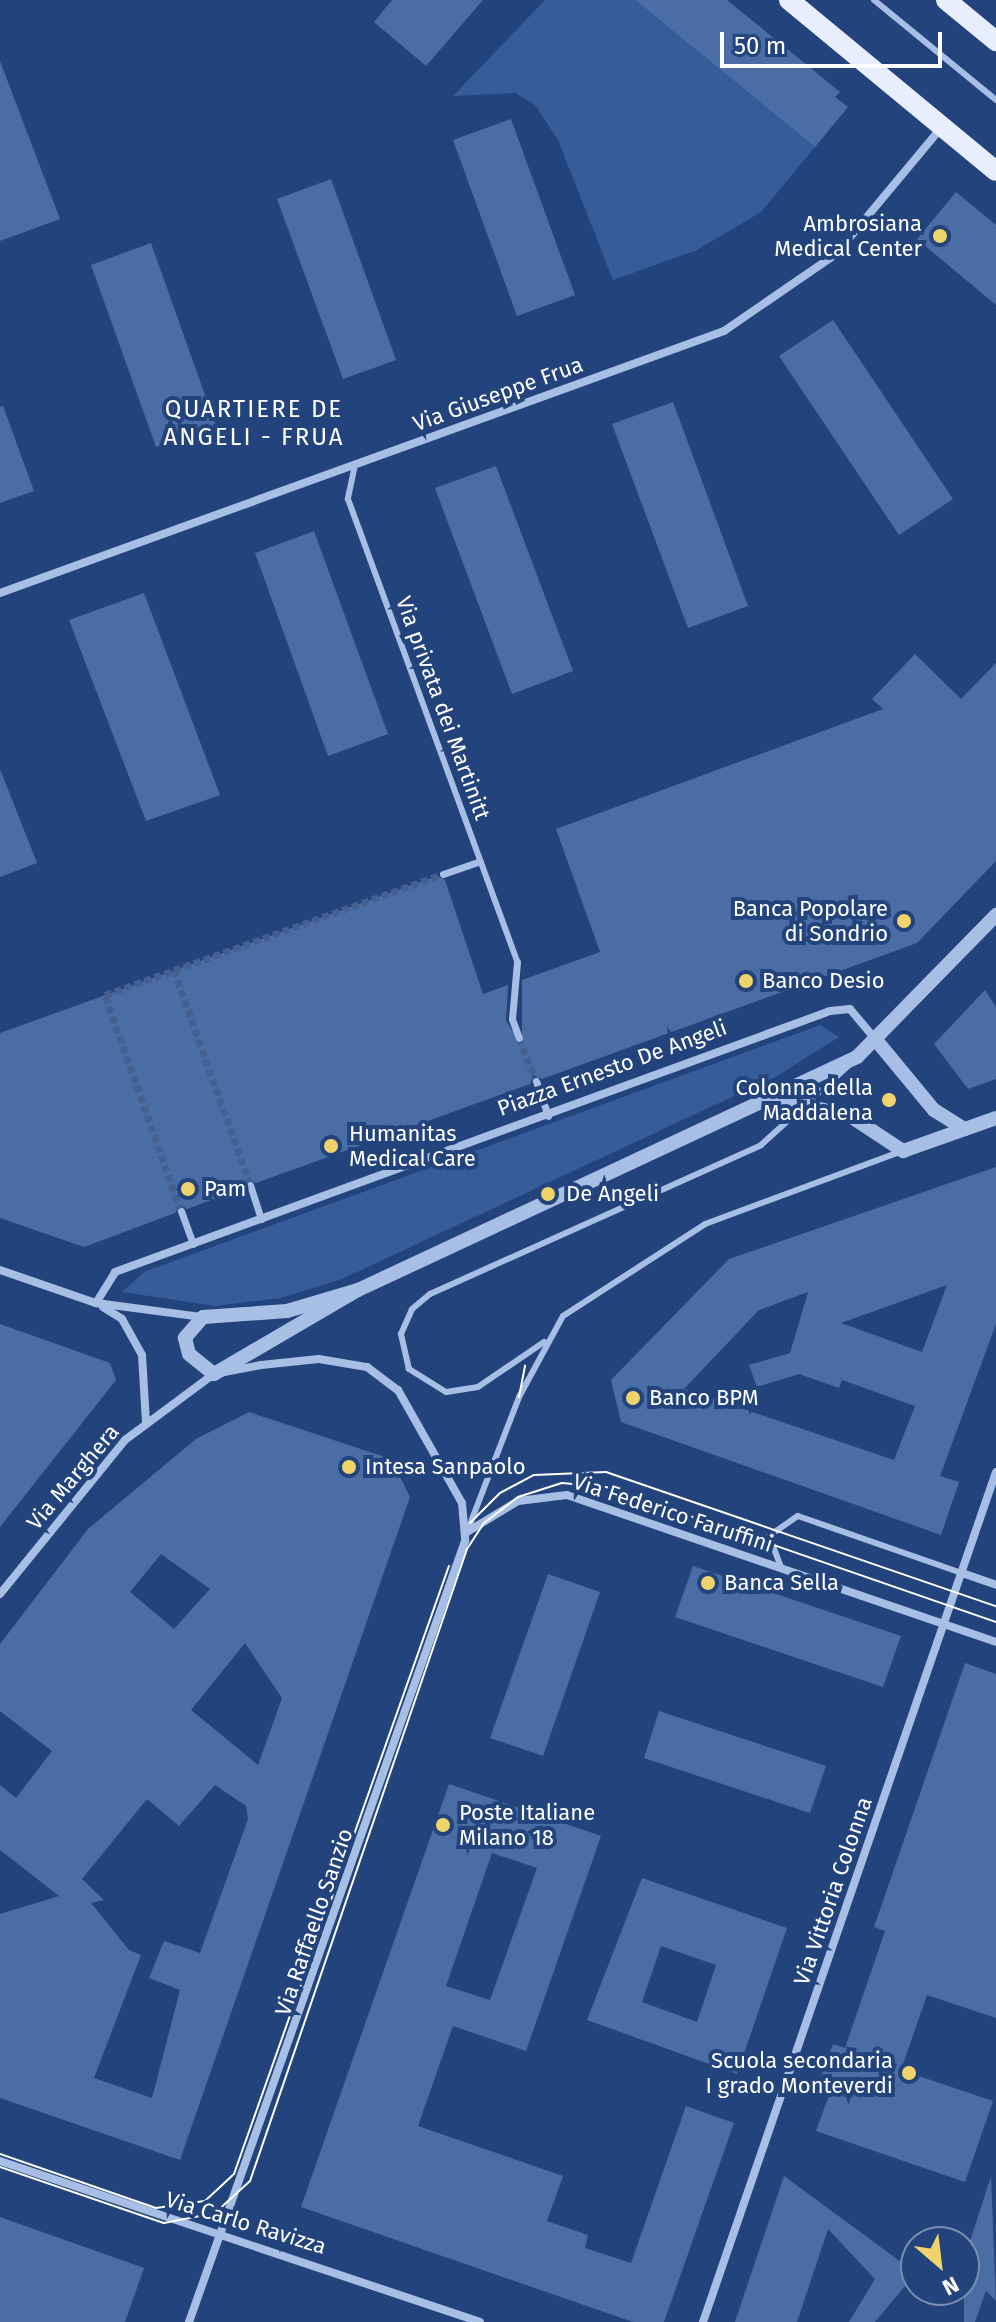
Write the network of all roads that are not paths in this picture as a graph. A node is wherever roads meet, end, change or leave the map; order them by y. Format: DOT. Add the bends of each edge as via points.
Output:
graph roads {
  1 [pos="789,0"];
  2 [pos="874,0"];
  3 [pos="946,0"];
  4 [pos="996,41"];
  5 [pos="996,100"];
  6 [pos="942,127"];
  7 [pos="996,171"];
  8 [pos="355,465"];
  9 [pos="0,593"];
  10 [pos="480,861"];
  11 [pos="443,874"];
  12 [pos="996,915"];
  13 [pos="517,962"];
  14 [pos="519,1038"];
  15 [pos="876,1040"];
  16 [pos="857,1057"];
  17 [pos="536,1081"];
  18 [pos="777,1099"];
  19 [pos="807,1105"];
  20 [pos="548,1116"];
  21 [pos="996,1118"];
  22 [pos="965,1129"];
  23 [pos="903,1151"];
  24 [pos="250,1185"];
  25 [pos="181,1211"];
  26 [pos="261,1219"];
  27 [pos="193,1244"];
  28 [pos="0,1270"];
  29 [pos="358,1290"];
  30 [pos="96,1303"];
  31 [pos="203,1317"];
  32 [pos="544,1342"];
  33 [pos="214,1374"];
  34 [pos="146,1422"];
  35 [pos="996,1472"];
  36 [pos="467,1532"];
  37 [pos="781,1567"];
  38 [pos="962,1573"];
  39 [pos="996,1585"];
  40 [pos="0,1594"];
  41 [pos="944,1624"];
  42 [pos="996,1642"];
  43 [pos="0,2161"];
  44 [pos="220,2229"];
  45 [pos="189,2322"];
  46 [pos="480,2322"];
  47 [pos="703,2322"];
  1 -- 6 [label="main road"];
  2 -- 5 [label="lane"];
  3 -- 4 [label="main road"];
  6 -- 7 [label="main road"];
  6 -- 8 [label="street, Via Giuseppe Frua" via="836,254 749,318"];
  8 -- 9 [label="street, Via Giuseppe Frua"];
  8 -- 10 [label="lane, Via privata dei Martinitt" via="348,499"];
  10 -- 11 [label="street"];
  10 -- 13 [label="lane, Via privata dei Martinitt"];
  12 -- 15 [label="street"];
  13 -- 14 [label="street" via="512,1019"];
  15 -- 16 [label="street"];
  15 -- 20 [label="street, Piazza Ernesto De Angeli" via="850,1009 830,1011"];
  15 -- 22 [label="street, Piazza Ernesto De Angeli" via="934,1110"];
  16 -- 18 [label="street"];
  16 -- 19 [label="lane"];
  17 -- 20 [label="street"];
  18 -- 19 [label="street"];
  18 -- 29 [label="street"];
  19 -- 23 [label="street" via="850,1116"];
  19 -- 32 [label="lane" via="742,1154 430,1294 412,1309 401,1334 409,1369 446,1392 486,1383"];
  20 -- 26 [label="street, Piazza Ernesto De Angeli"];
  21 -- 22 [label="street"];
  22 -- 23 [label="street"];
  23 -- 32 [label="lane" via="705,1224 573,1309"];
  24 -- 26 [label="street"];
  25 -- 27 [label="street"];
  26 -- 27 [label="street, Piazza Ernesto De Angeli"];
  27 -- 30 [label="street, Piazza Ernesto De Angeli" via="115,1272"];
  28 -- 30 [label="street"];
  29 -- 31 [label="street" via="287,1311"];
  29 -- 33 [label="street"];
  30 -- 31 [label="street"];
  30 -- 34 [label="street" via="122,1319 142,1355"];
  31 -- 33 [label="street" via="185,1338 189,1354"];
  32 -- 36 [label="lane"];
  33 -- 34 [label="street"];
  33 -- 36 [label="street" via="305,1359 367,1367 398,1390 430,1438"];
  34 -- 40 [label="street, Via Marghera"];
  35 -- 38 [label="street, Via Vittoria Colonna"];
  36 -- 37 [label="street, Via Federico Faruffini" via="518,1501 567,1495"];
  36 -- 44 [label="street, Via Raffaello Sanzio"];
  37 -- 38 [label="lane, Via Federico Faruffini" via="769,1536 798,1516"];
  37 -- 41 [label="street, Via Federico Faruffini"];
  38 -- 39 [label="street, Via Federico Faruffini"];
  38 -- 41 [label="street, Via Vittoria Colonna"];
  41 -- 42 [label="street, Via Federico Faruffini"];
  41 -- 47 [label="street, Via Vittoria Colonna"];
  43 -- 44 [label="street, Via Carlo Ravizza"];
  44 -- 45 [label="street, Via Raffaello Sanzio"];
  44 -- 46 [label="street, Via Carlo Ravizza"];
}
